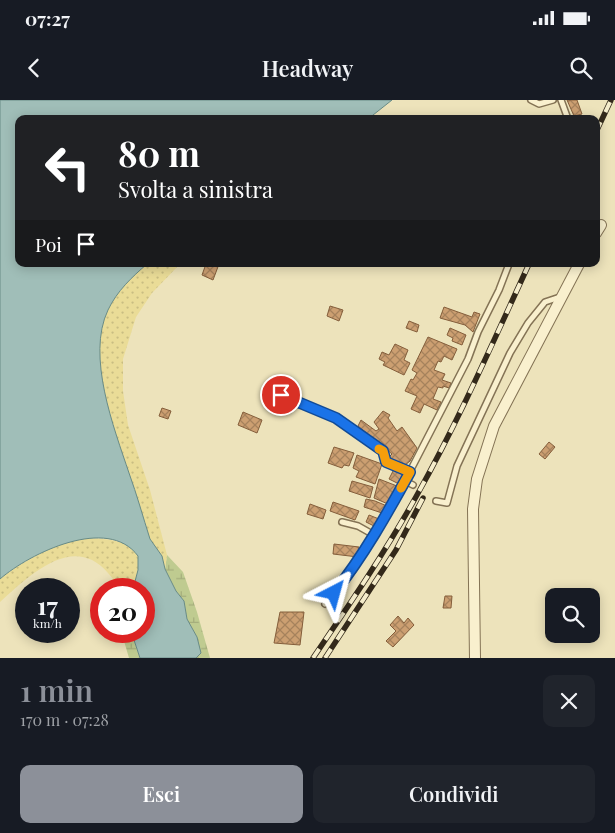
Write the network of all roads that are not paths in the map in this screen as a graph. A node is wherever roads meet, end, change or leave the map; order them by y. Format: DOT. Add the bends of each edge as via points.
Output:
graph roads {
  1 [pos="531,100"];
  2 [pos="553,100"];
  3 [pos="561,100"];
  4 [pos="567,115"];
  5 [pos="508,267"];
  6 [pos="577,267"];
  7 [pos="561,297"];
  8 [pos="281,395"];
  9 [pos="410,472"];
  10 [pos="405,481"];
  11 [pos="413,485"];
  12 [pos="436,502"];
  13 [pos="342,522"];
  14 [pos="374,535"];
  15 [pos="325,604"];
  16 [pos="475,658"];
  1 -- 2 [label="lane" via="539,104"];
  3 -- 4 [label="lane"];
  5 -- 9 [label="lane" via="468,359"];
  6 -- 7 [label="street"];
  7 -- 12 [label="lane" via="545,302 510,353 456,466 447,503"];
  7 -- 16 [label="street" via="494,426 477,479 473,510"];
  8 -- 9 [label="lane" via="336,418 383,451 386,462"];
  9 -- 10 [label="lane"];
  10 -- 11 [label="lane"];
  10 -- 14 [label="lane"];
  13 -- 14 [label="lane"];
  14 -- 15 [label="lane" via="353,570"];
}
